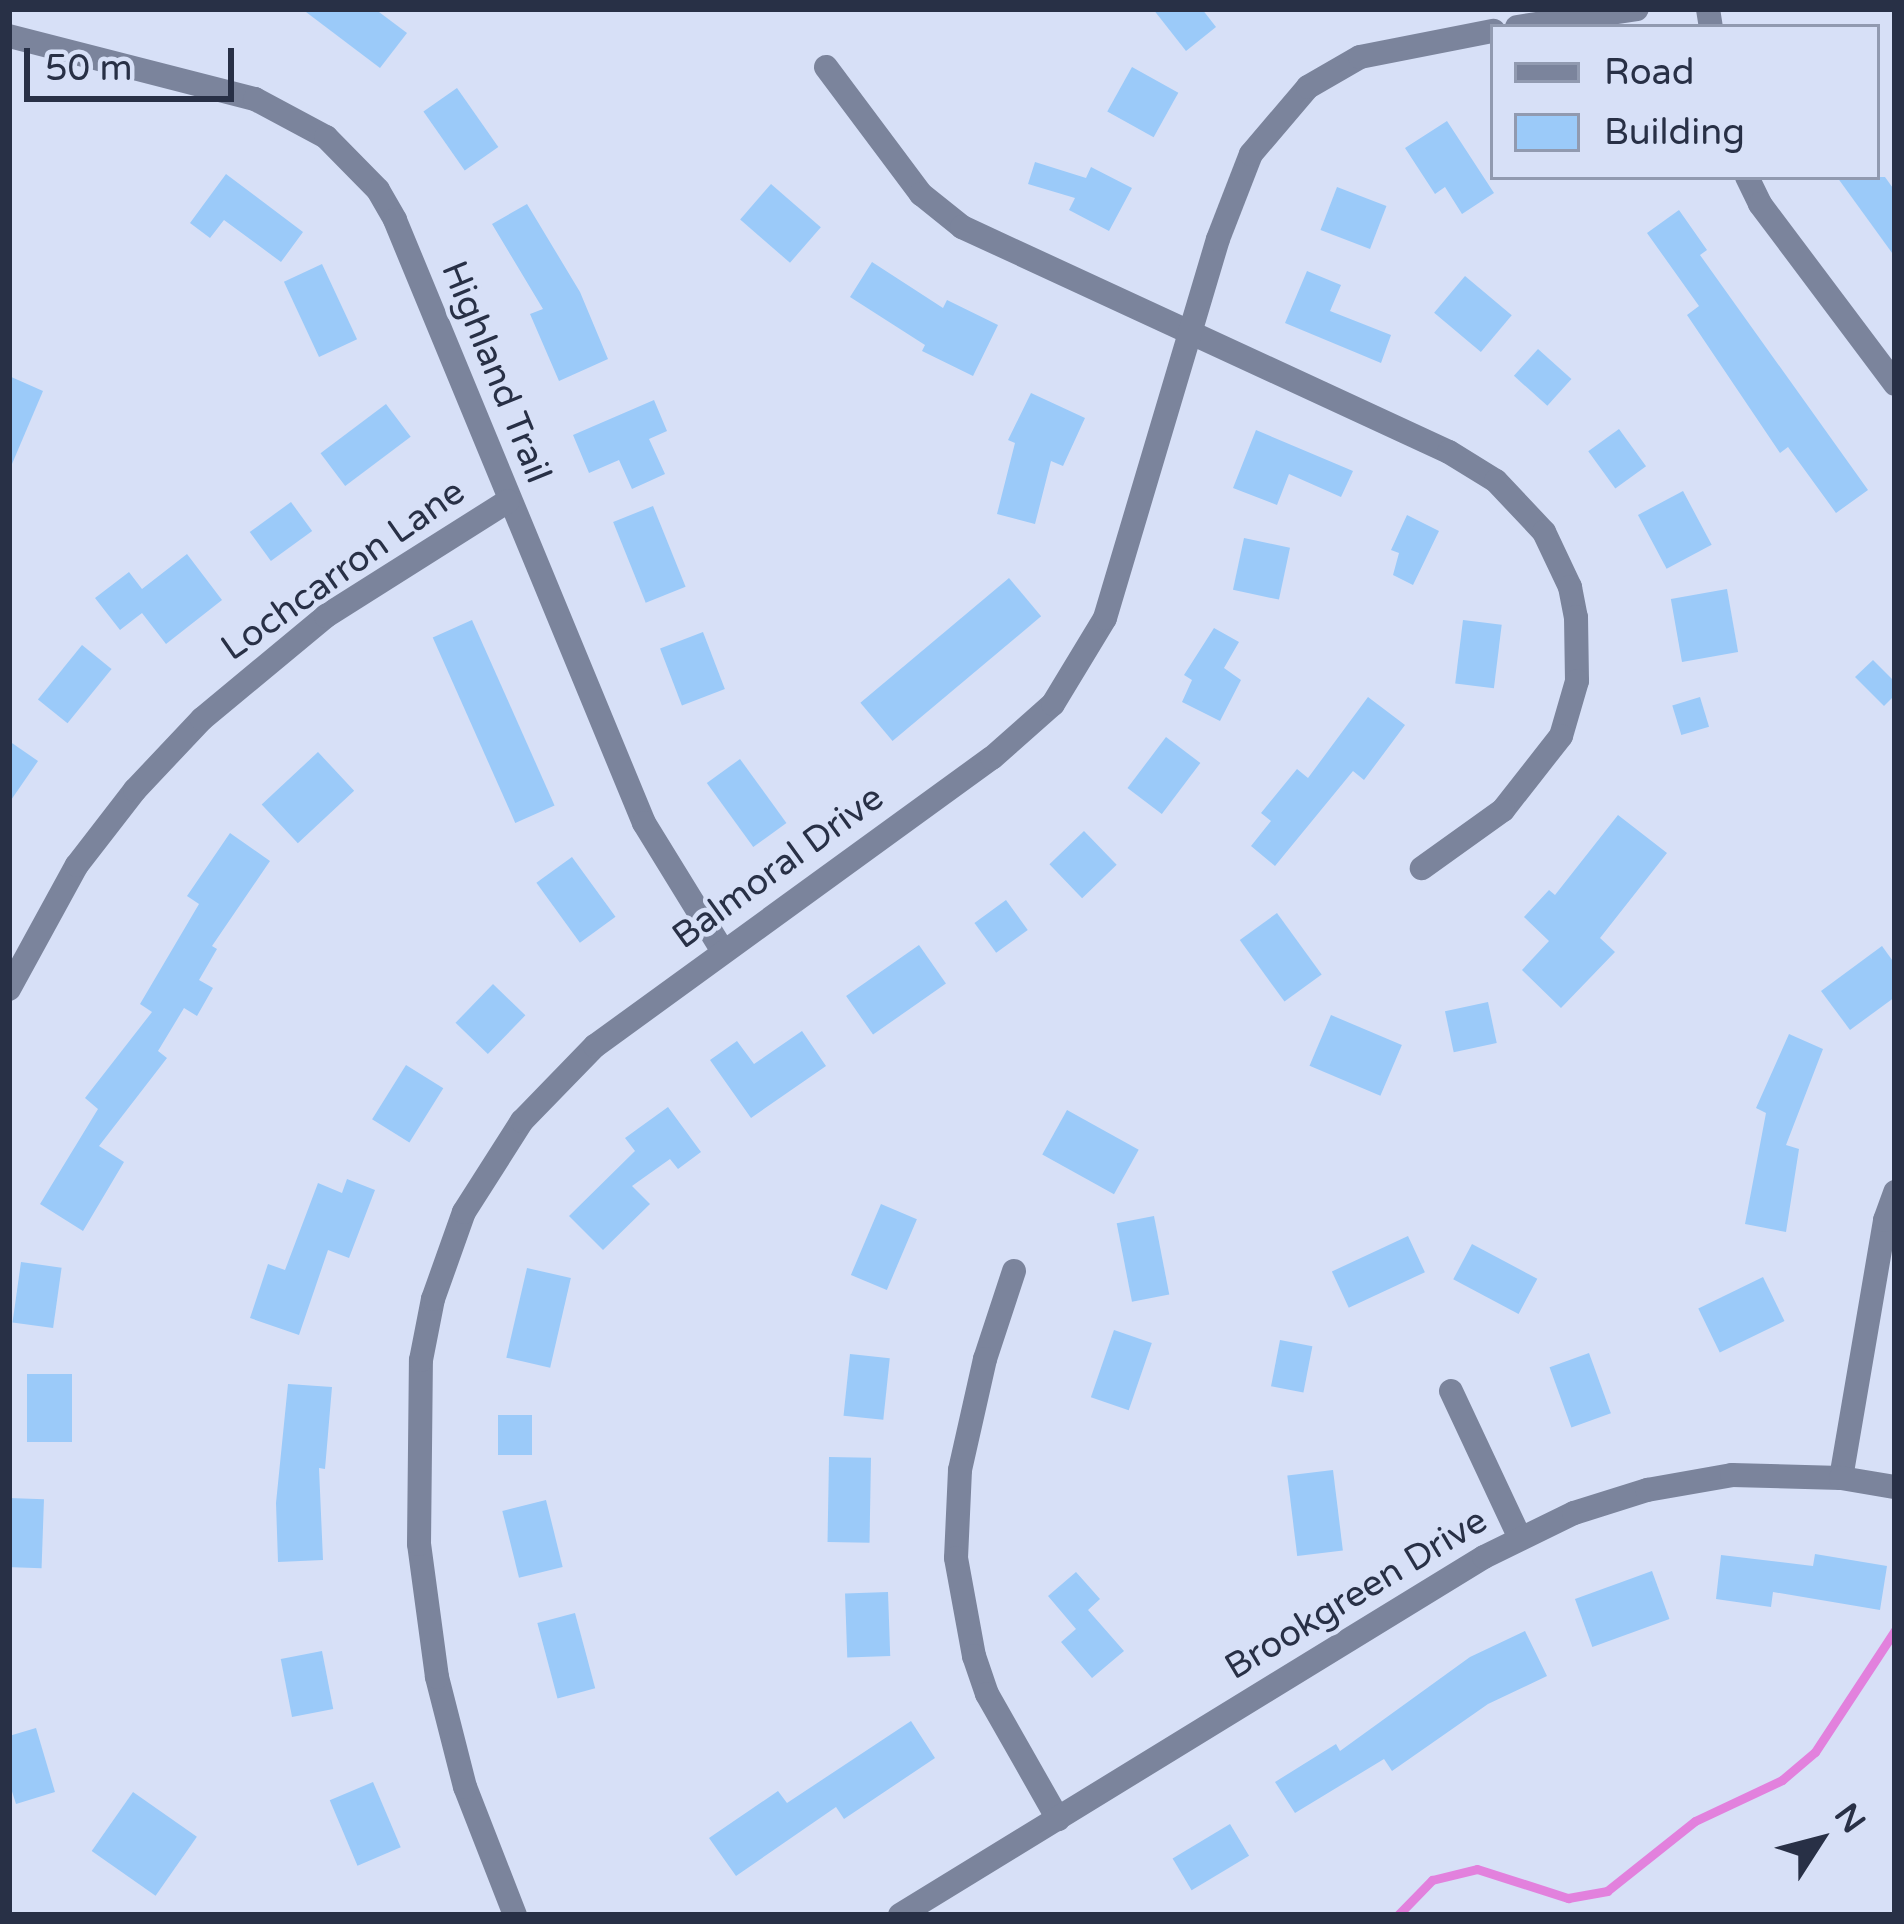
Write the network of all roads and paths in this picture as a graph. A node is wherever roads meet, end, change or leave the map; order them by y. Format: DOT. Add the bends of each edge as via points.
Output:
graph roads {
  1 [pos="1637,9"];
  2 [pos="1537,24"];
  3 [pos="1490,32"];
  4 [pos="10,42"];
  5 [pos="826,67"];
  6 [pos="1748,180"];
  7 [pos="1191,331"];
  8 [pos="1895,384"];
  9 [pos="508,501"];
  10 [pos="1422,868"];
  11 [pos="722,950"];
  12 [pos="9,989"];
  13 [pos="1895,1192"];
  14 [pos="1014,1271"];
  15 [pos="1450,1391"];
  16 [pos="1840,1478"];
  17 [pos="1895,1487"];
  18 [pos="1520,1536"];
  19 [pos="1058,1820"];
  20 [pos="515,1915"];
  21 [pos="900,1915"];
  1 -- 2 [label="street"];
  3 -- 7 [label="street, Balmoral Drive" via="1360,57 1283,111 1238,184"];
  4 -- 9 [label="street, Highland Trail" via="255,99 292,115 352,160 395,220"];
  5 -- 7 [label="street" via="909,179 962,227"];
  6 -- 8 [label="street"];
  7 -- 10 [label="street" via="1449,452 1524,507 1557,554 1578,650 1561,736 1503,810"];
  7 -- 11 [label="street, Balmoral Drive" via="1106,618 1053,704 992,758"];
  9 -- 11 [label="street, Highland Trail" via="644,824"];
  9 -- 12 [label="street, Lochcarron Lane" via="326,616 190,730 77,865"];
  11 -- 20 [label="street, Balmoral Drive" via="595,1046 535,1105 464,1212 433,1299 421,1360 416,1477 436,1677 486,1850"];
  13 -- 16 [label="street"];
  14 -- 19 [label="street" via="960,1471 956,1558 987,1694"];
  15 -- 18 [label="street"];
  16 -- 17 [label="street, Brookgreen Drive"];
  16 -- 18 [label="street, Brookgreen Drive" via="1732,1475 1678,1484 1612,1499"];
  18 -- 19 [label="street, Brookgreen Drive"];
  19 -- 21 [label="street, Brookgreen Drive"];
}
